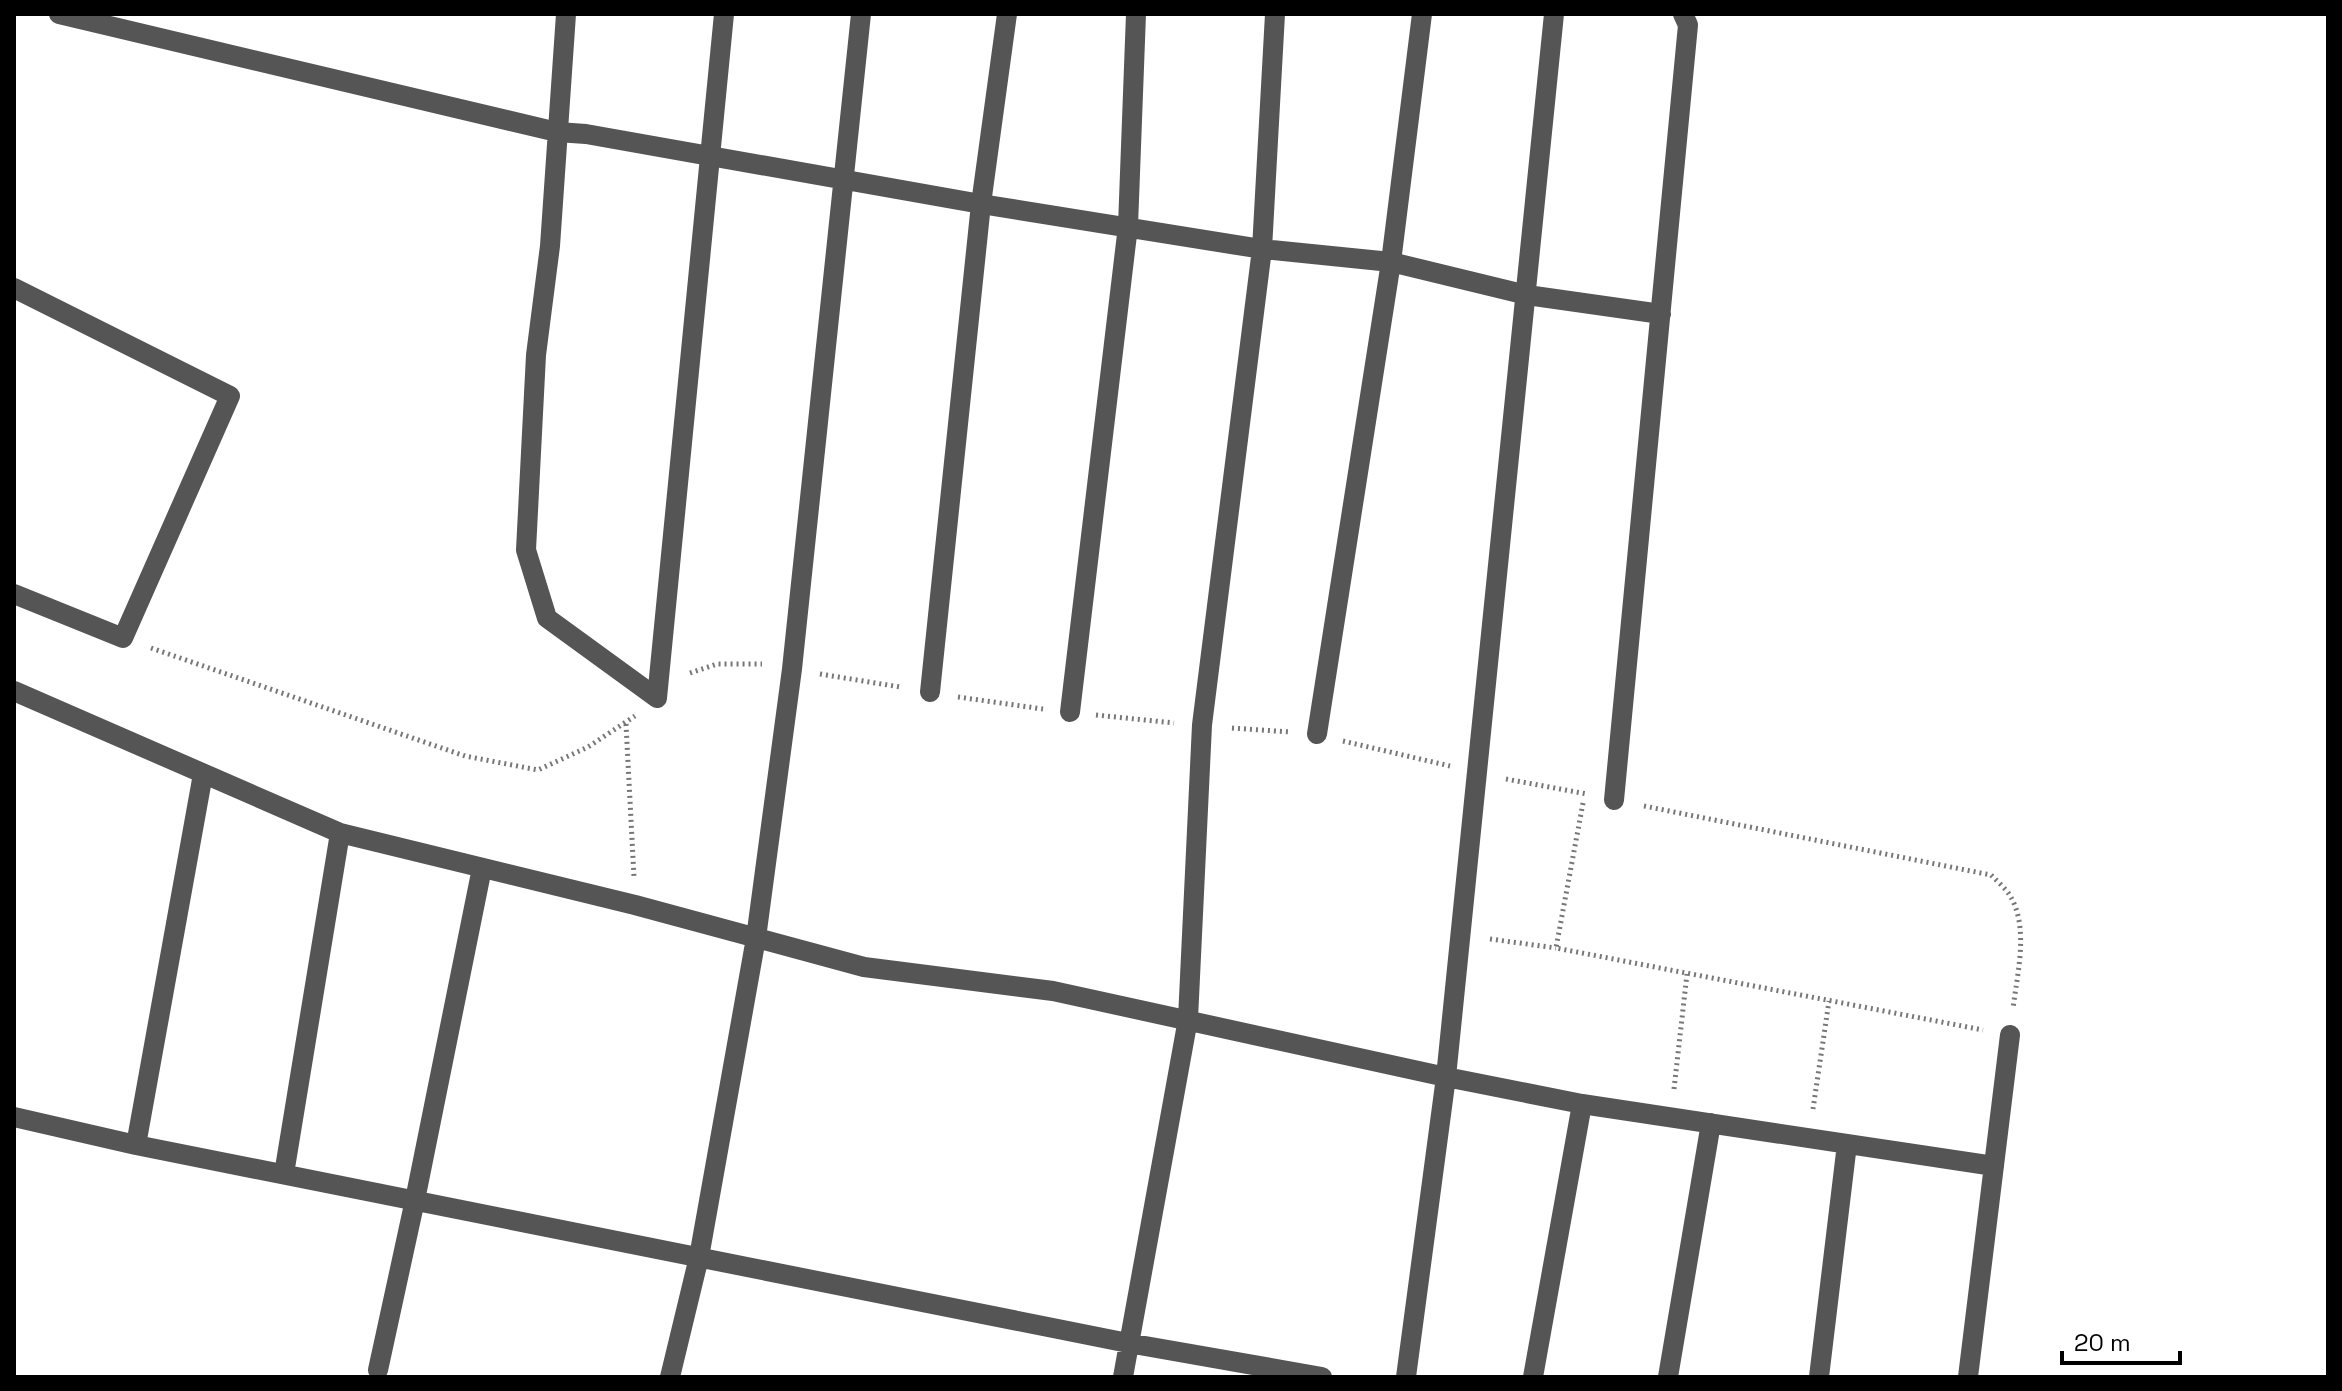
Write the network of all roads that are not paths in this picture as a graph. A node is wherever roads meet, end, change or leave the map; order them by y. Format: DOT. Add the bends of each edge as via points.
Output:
graph roads {
  1 [pos="59,14"];
  2 [pos="566,14"];
  3 [pos="724,14"];
  4 [pos="861,14"];
  5 [pos="1007,14"];
  6 [pos="1136,14"];
  7 [pos="1275,14"];
  8 [pos="1422,14"];
  9 [pos="1554,14"];
  10 [pos="1683,14"];
  11 [pos="557,132"];
  12 [pos="709,157"];
  13 [pos="844,180"];
  14 [pos="981,204"];
  15 [pos="1128,226"];
  16 [pos="1262,249"];
  17 [pos="1391,262"];
  18 [pos="14,288"];
  19 [pos="1527,295"];
  20 [pos="1661,314"];
  21 [pos="14,594"];
  22 [pos="14,691"];
  23 [pos="930,692"];
  24 [pos="1070,712"];
  25 [pos="1317,734"];
  26 [pos="203,774"];
  27 [pos="1614,800"];
  28 [pos="340,833"];
  29 [pos="482,868"];
  30 [pos="756,938"];
  31 [pos="1188,1019"];
  32 [pos="2010,1035"];
  33 [pos="1446,1077"];
  34 [pos="1582,1104"];
  35 [pos="14,1117"];
  36 [pos="1711,1123"];
  37 [pos="1847,1144"];
  38 [pos="136,1145"];
  39 [pos="1994,1166"];
  40 [pos="284,1174"];
  41 [pos="415,1200"];
  42 [pos="699,1257"];
  43 [pos="1128,1343"];
  44 [pos="378,1370"];
  45 [pos="670,1377"];
  46 [pos="1123,1377"];
  47 [pos="1322,1377"];
  48 [pos="1406,1377"];
  49 [pos="1533,1377"];
  50 [pos="1668,1377"];
  51 [pos="1819,1377"];
  52 [pos="1968,1377"];
  1 -- 11 [label="street"];
  2 -- 11 [label="street"];
  3 -- 12 [label="street"];
  4 -- 13 [label="street"];
  5 -- 14 [label="street"];
  6 -- 15 [label="street"];
  7 -- 16 [label="street"];
  8 -- 17 [label="street"];
  9 -- 19 [label="street"];
  10 -- 20 [label="street" via="1688,25"];
  11 -- 12 [label="street"];
  11 -- 12 [label="street" via="536,355 526,550 547,618 657,698"];
  12 -- 13 [label="street"];
  13 -- 14 [label="street"];
  13 -- 30 [label="street" via="792,669"];
  14 -- 15 [label="street"];
  14 -- 23 [label="street"];
  15 -- 16 [label="street"];
  15 -- 24 [label="street"];
  16 -- 17 [label="street"];
  16 -- 31 [label="street" via="1202,725"];
  17 -- 19 [label="street"];
  17 -- 25 [label="street"];
  18 -- 21 [label="street" via="230,396 123,638"];
  19 -- 20 [label="street"];
  19 -- 33 [label="street"];
  20 -- 27 [label="street"];
  22 -- 26 [label="street"];
  26 -- 28 [label="street"];
  26 -- 38 [label="street"];
  28 -- 29 [label="street"];
  28 -- 40 [label="street"];
  29 -- 30 [label="street"];
  29 -- 41 [label="street"];
  30 -- 31 [label="street" via="864,967 1053,991"];
  30 -- 42 [label="street"];
  31 -- 33 [label="street"];
  31 -- 43 [label="street"];
  32 -- 39 [label="street"];
  33 -- 34 [label="street"];
  33 -- 48 [label="street"];
  34 -- 36 [label="street"];
  34 -- 49 [label="street"];
  35 -- 38 [label="street"];
  36 -- 37 [label="street"];
  36 -- 50 [label="street"];
  37 -- 39 [label="street"];
  37 -- 51 [label="street"];
  38 -- 40 [label="street"];
  39 -- 52 [label="street"];
  40 -- 41 [label="street"];
  41 -- 42 [label="street"];
  41 -- 44 [label="street"];
  42 -- 43 [label="street"];
  42 -- 45 [label="street"];
  43 -- 46 [label="street"];
  43 -- 47 [label="street"];
}
